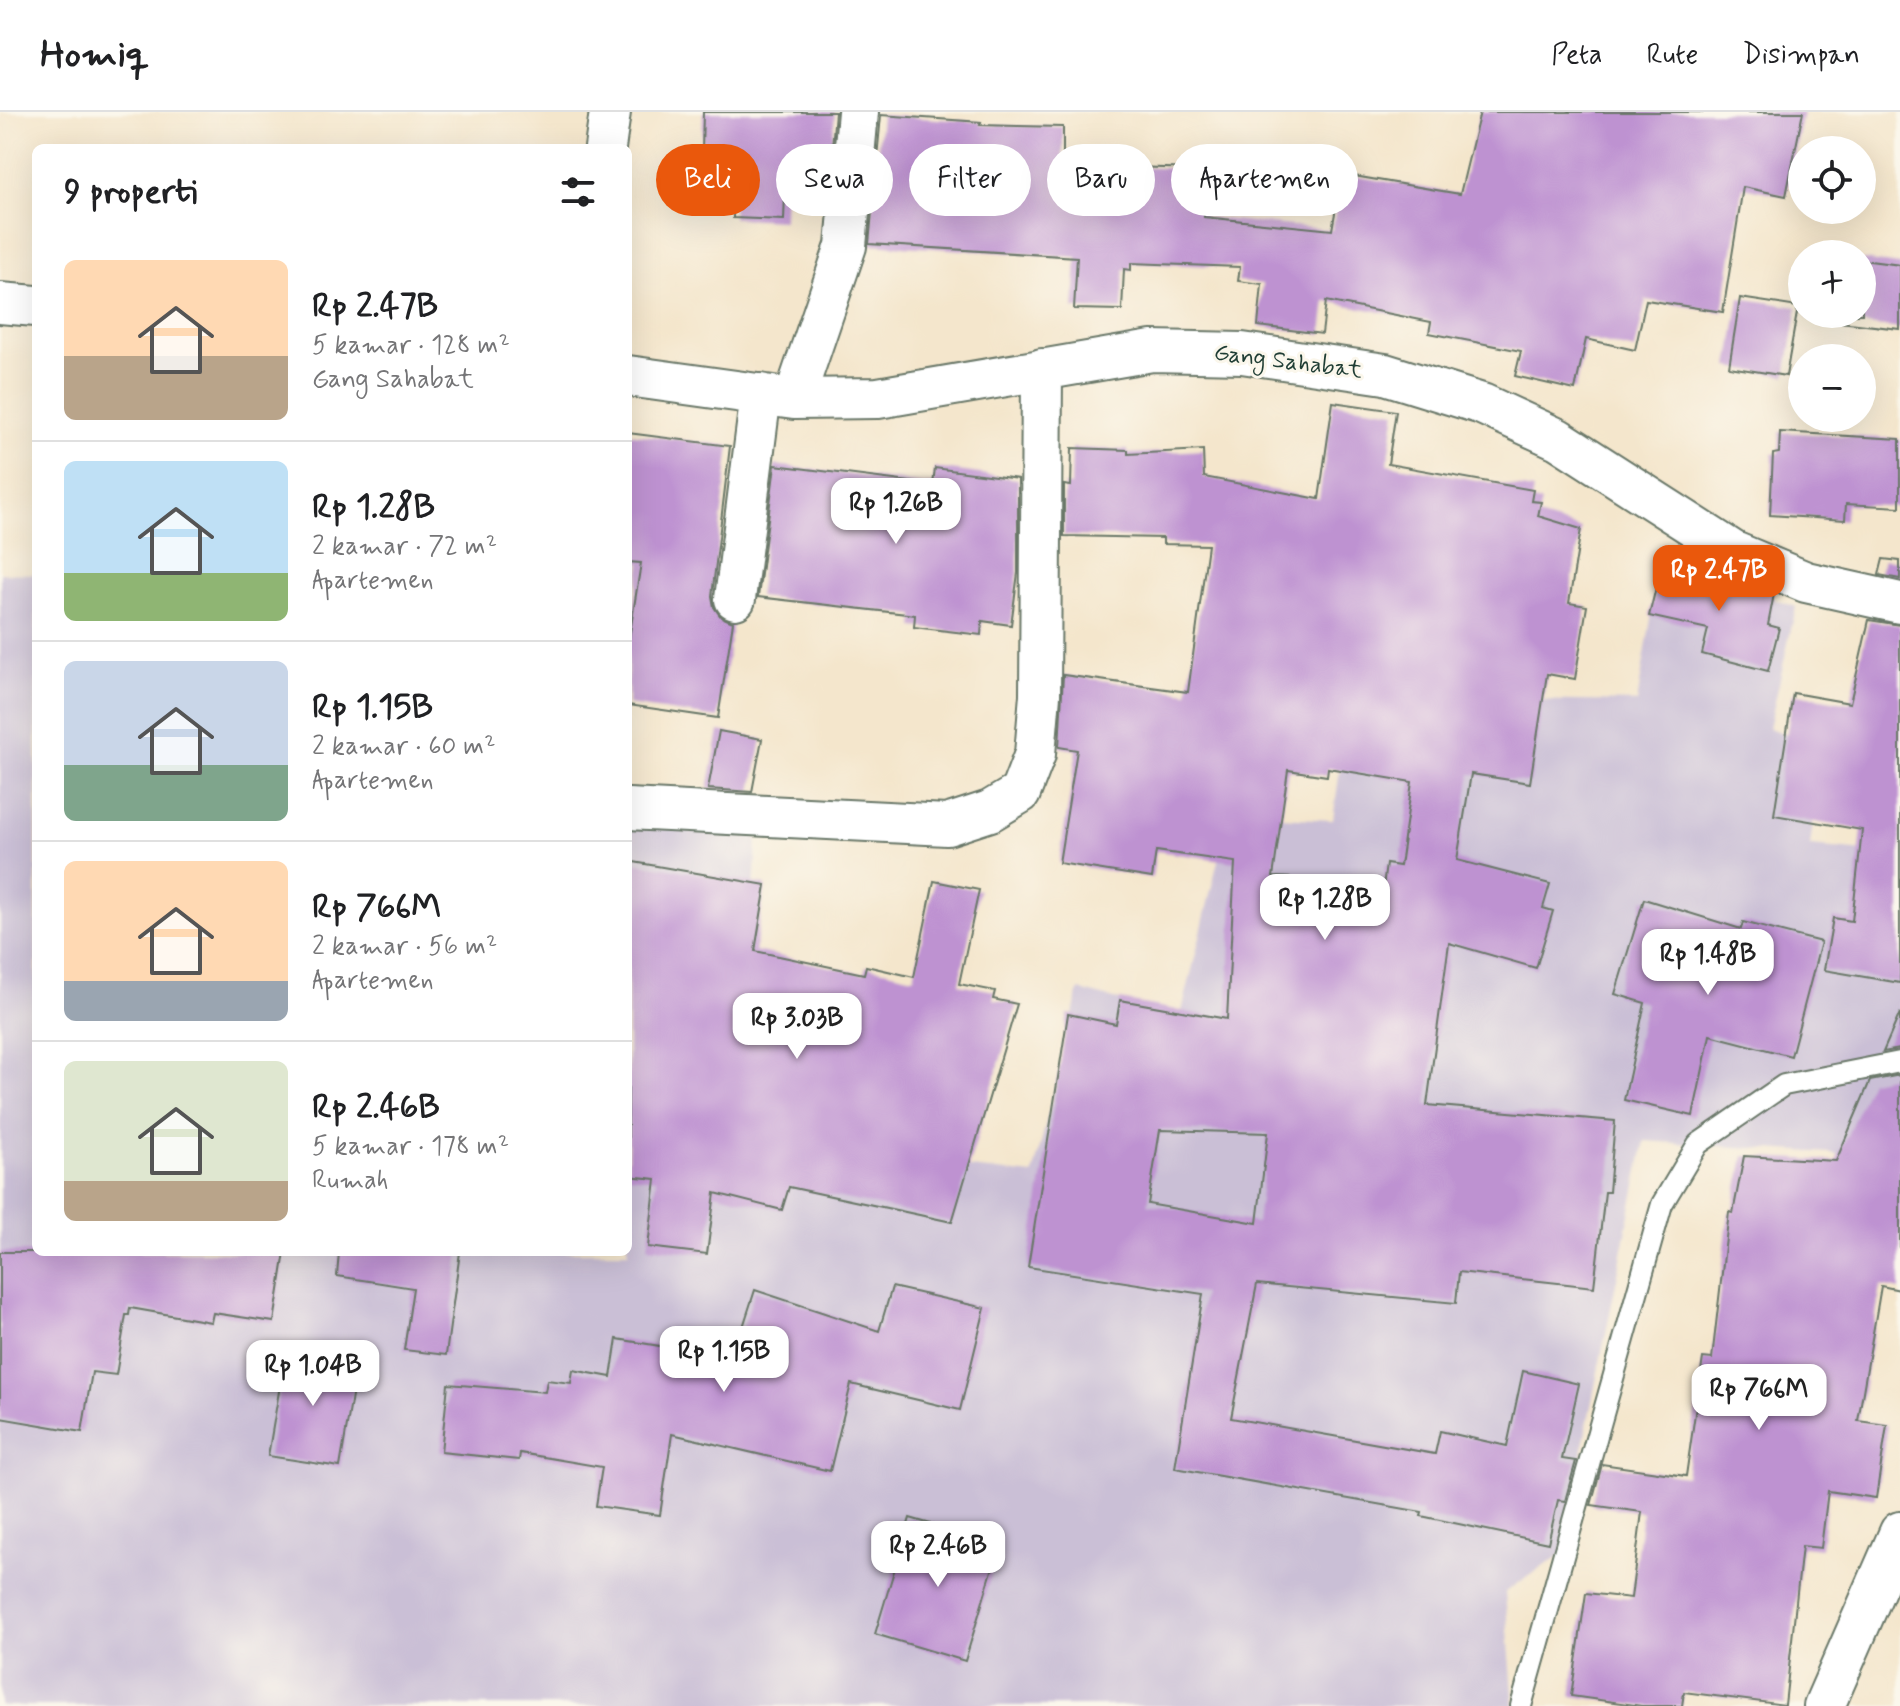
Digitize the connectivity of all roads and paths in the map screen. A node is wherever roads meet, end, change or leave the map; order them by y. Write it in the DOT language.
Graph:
graph roads {
  1 [pos="610,112"];
  2 [pos="858,112"];
  3 [pos="606,144"];
  4 [pos="0,303"];
  5 [pos="32,306"];
  6 [pos="1042,369"];
  7 [pos="632,377"];
  8 [pos="778,396"];
  9 [pos="735,599"];
  10 [pos="1900,603"];
  11 [pos="632,809"];
  12 [pos="1900,1062"];
  13 [pos="1900,1532"];
  14 [pos="1521,1706"];
  15 [pos="1824,1706"];
  1 -- 3 [label="street"];
  2 -- 8 [label="street"];
  4 -- 5 [label="street"];
  6 -- 8 [label="street, Gang Sahabat"];
  6 -- 10 [label="street, Gang Sahabat"];
  6 -- 11 [label="street"];
  7 -- 8 [label="street, Gang Sahabat"];
  8 -- 9 [label="street"];
  12 -- 14 [label="lane"];
  13 -- 15 [label="street"];
}
